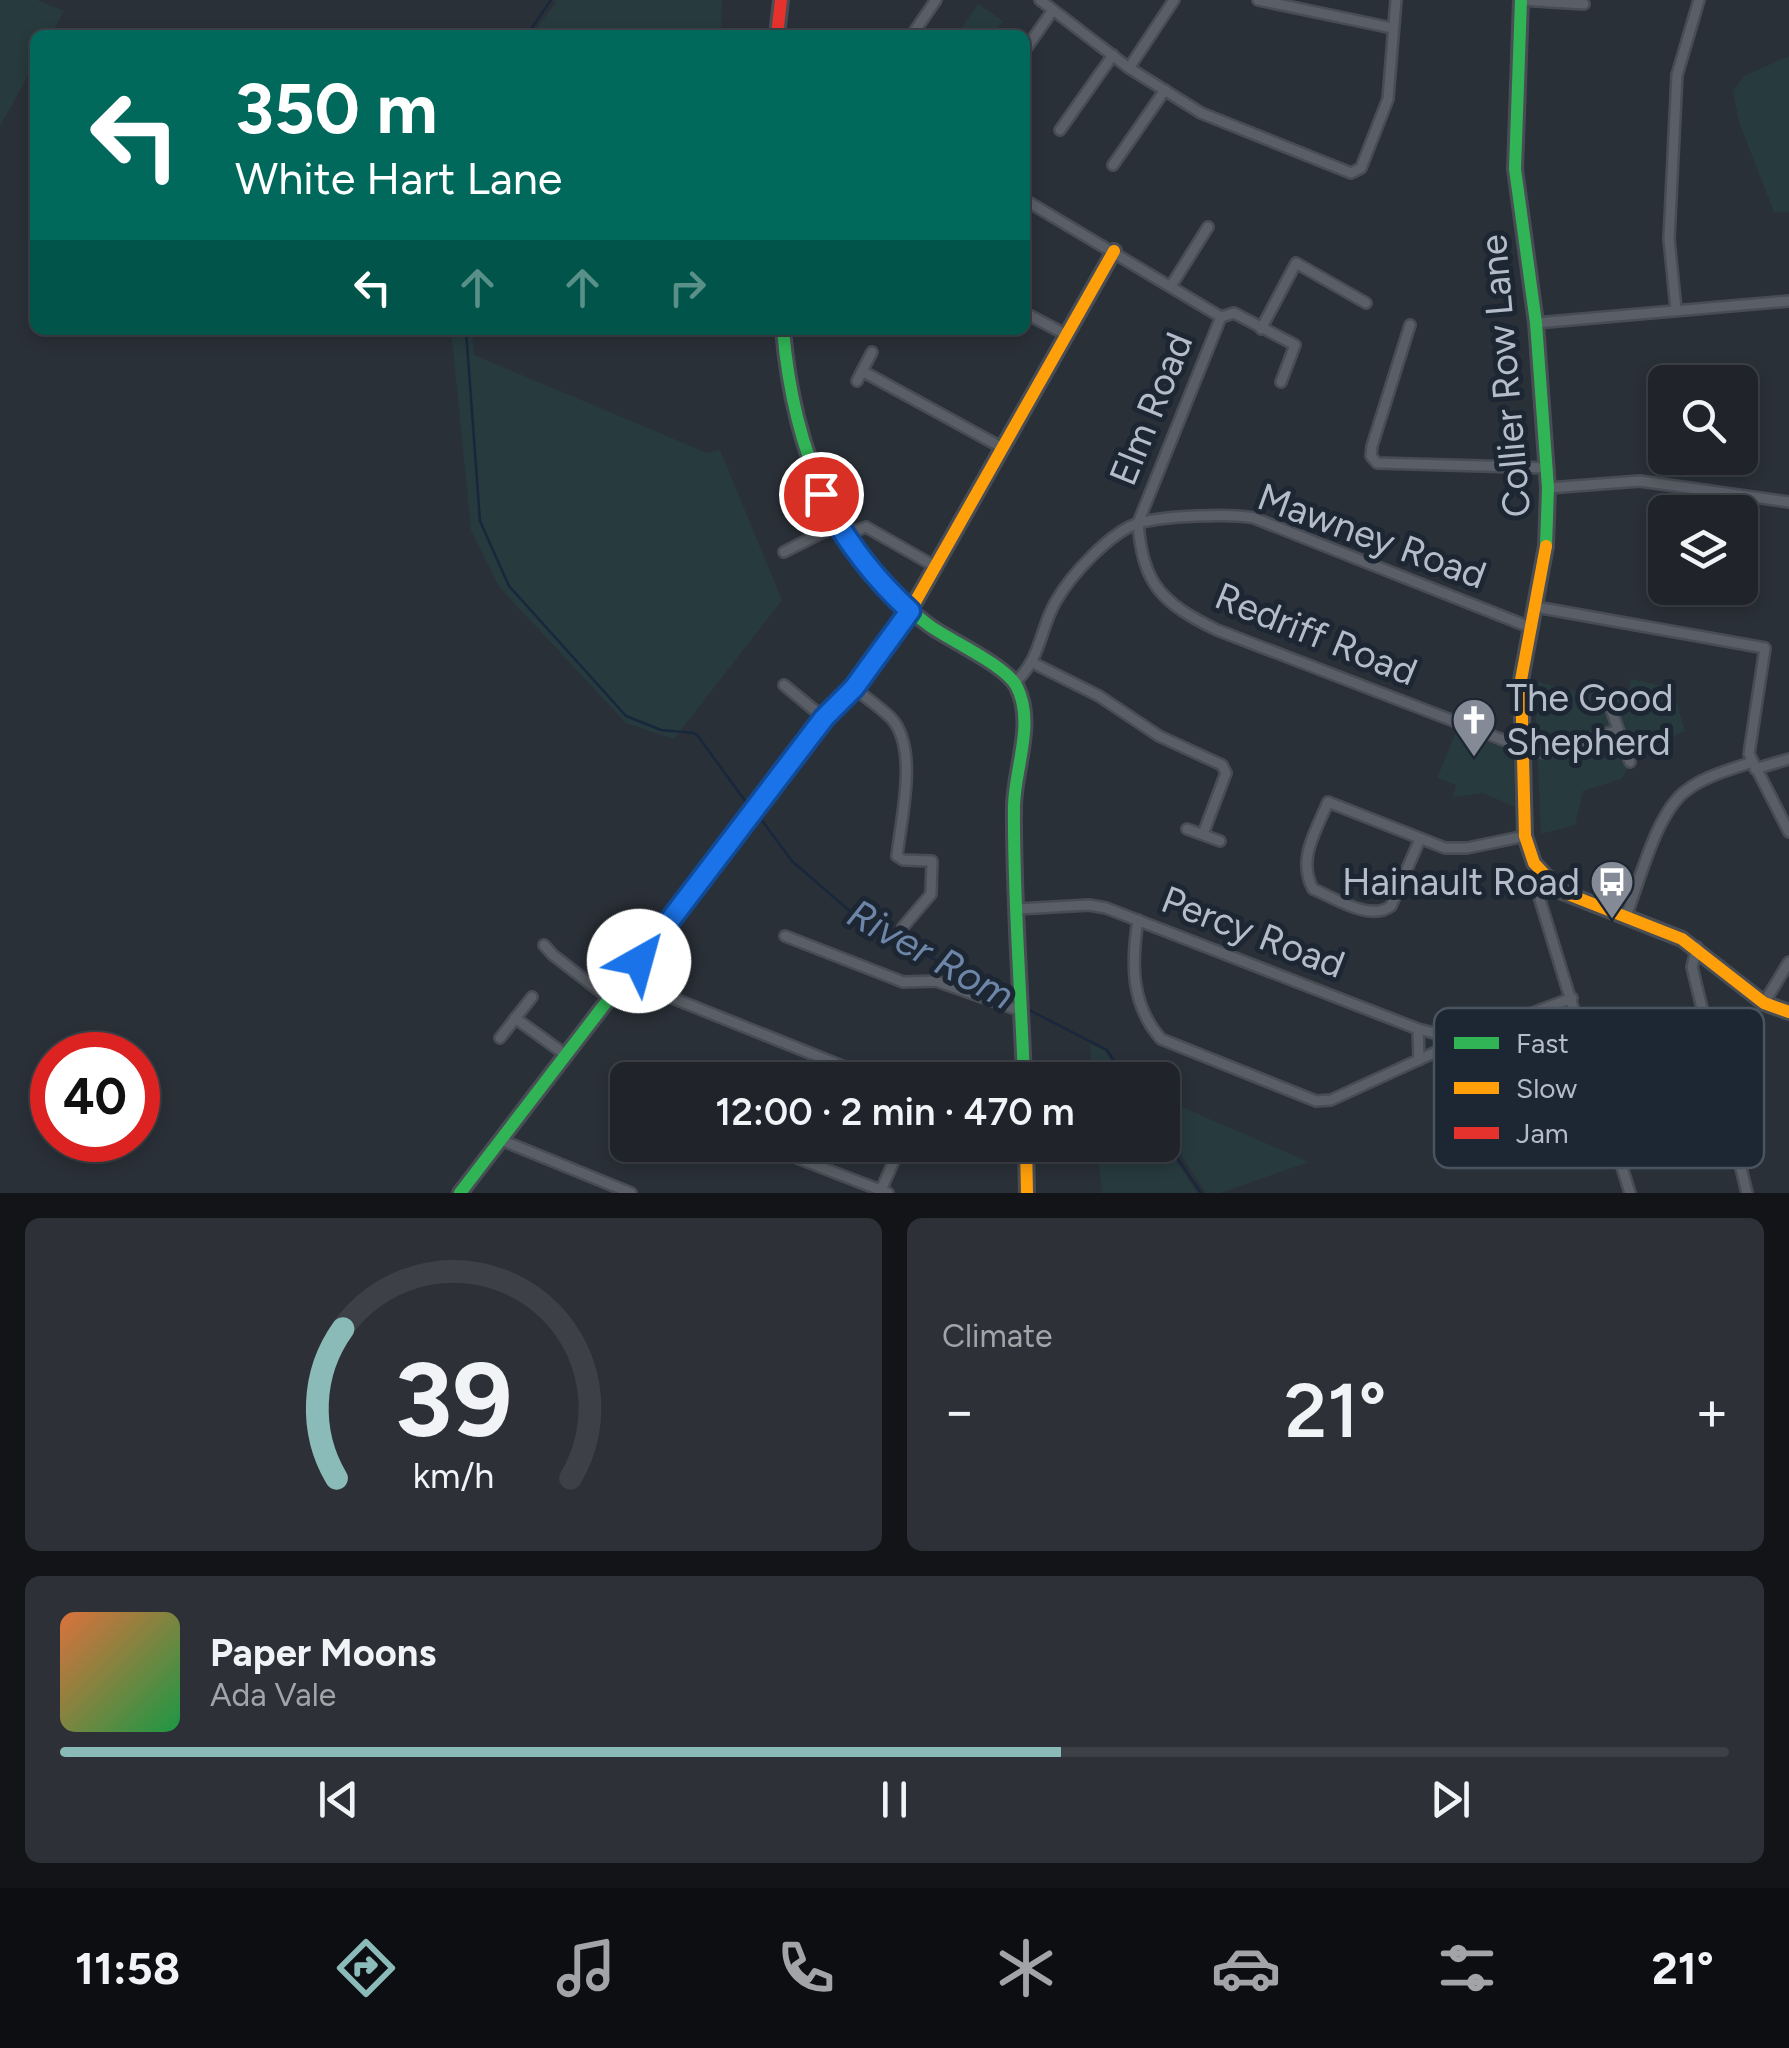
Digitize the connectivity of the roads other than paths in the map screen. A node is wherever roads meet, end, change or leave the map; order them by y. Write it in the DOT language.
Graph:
graph roads {
  1 [pos="781,0"];
  2 [pos="936,0"];
  3 [pos="1040,0"];
  4 [pos="1258,0"];
  5 [pos="1396,0"];
  6 [pos="1521,0"];
  7 [pos="1698,0"];
  8 [pos="1170,2"];
  9 [pos="1584,4"];
  10 [pos="1053,10"];
  11 [pos="1392,28"];
  12 [pos="778,30"];
  13 [pos="915,30"];
  14 [pos="1030,43"];
  15 [pos="1113,55"];
  16 [pos="1129,68"];
  17 [pos="1165,90"];
  18 [pos="1060,130"];
  19 [pos="1113,165"];
  20 [pos="1030,203"];
  21 [pos="1208,227"];
  22 [pos="1114,250"];
  23 [pos="1171,286"];
  24 [pos="1789,301"];
  25 [pos="1366,303"];
  26 [pos="1676,309"];
  27 [pos="1030,316"];
  28 [pos="1220,317"];
  29 [pos="1536,323"];
  30 [pos="1410,325"];
  31 [pos="1261,329"];
  32 [pos="1065,334"];
  33 [pos="784,335"];
  34 [pos="872,352"];
  35 [pos="1281,382"];
  36 [pos="1001,447"];
  37 [pos="1548,468"];
  38 [pos="1548,488"];
  39 [pos="1789,502"];
  40 [pos="1138,523"];
  41 [pos="840,530"];
  42 [pos="784,552"];
  43 [pos="936,567"];
  44 [pos="1536,607"];
  45 [pos="910,611"];
  46 [pos="1532,628"];
  47 [pos="1033,662"];
  48 [pos="1016,682"];
  49 [pos="784,684"];
  50 [pos="854,688"];
  51 [pos="1606,694"];
  52 [pos="824,718"];
  53 [pos="1618,730"];
  54 [pos="1524,748"];
  55 [pos="1789,759"];
  56 [pos="1630,762"];
  57 [pos="1754,766"];
  58 [pos="1186,828"];
  59 [pos="1789,832"];
  60 [pos="1203,834"];
  61 [pos="1525,836"];
  62 [pos="1420,839"];
  63 [pos="1220,841"];
  64 [pos="1548,881"];
  65 [pos="1018,908"];
  66 [pos="1626,916"];
  67 [pos="1138,920"];
  68 [pos="903,927"];
  69 [pos="785,936"];
  70 [pos="544,944"];
  71 [pos="1696,948"];
  72 [pos="1789,962"];
  73 [pos="624,980"];
  74 [pos="532,996"];
  75 [pos="1572,998"];
  76 [pos="610,999"];
  77 [pos="1764,1002"];
  78 [pos="1021,1006"];
  79 [pos="1549,1008"];
  80 [pos="1575,1008"];
  81 [pos="1702,1008"];
  82 [pos="1789,1012"];
  83 [pos="515,1018"];
  84 [pos="1418,1028"];
  85 [pos="1434,1032"];
  86 [pos="500,1038"];
  87 [pos="1434,1053"];
  88 [pos="566,1055"];
  89 [pos="1419,1060"];
  90 [pos="832,1062"];
  91 [pos="1023,1062"];
  92 [pos="501,1140"];
  93 [pos="807,1162"];
  94 [pos="895,1162"];
  95 [pos="1027,1162"];
  96 [pos="1623,1168"];
  97 [pos="1741,1168"];
  98 [pos="884,1192"];
  99 [pos="460,1193"];
  100 [pos="632,1193"];
  101 [pos="1028,1193"];
  102 [pos="1630,1193"];
  103 [pos="1747,1193"];
  1 -- 12 [label="street"];
  2 -- 13 [label="street"];
  3 -- 10 [label="street"];
  4 -- 11 [label="street"];
  5 -- 11 [label="street"];
  6 -- 9 [label="street"];
  6 -- 29 [label="street, Collier Row Lane"];
  7 -- 26 [label="street"];
  8 -- 16 [label="street"];
  10 -- 14 [label="street"];
  10 -- 15 [label="street"];
  11 -- 17 [label="street"];
  15 -- 16 [label="street"];
  15 -- 18 [label="street"];
  16 -- 17 [label="street"];
  17 -- 19 [label="street"];
  20 -- 22 [label="street"];
  21 -- 23 [label="street"];
  22 -- 23 [label="street"];
  22 -- 32 [label="street"];
  23 -- 28 [label="street"];
  24 -- 26 [label="street"];
  25 -- 31 [label="street"];
  26 -- 29 [label="street"];
  27 -- 32 [label="street"];
  28 -- 31 [label="street"];
  28 -- 40 [label="street, Elm Road"];
  29 -- 37 [label="street, Collier Row Lane"];
  30 -- 37 [label="street"];
  31 -- 35 [label="street"];
  32 -- 36 [label="street"];
  33 -- 41 [label="street"];
  34 -- 36 [label="street"];
  36 -- 43 [label="street"];
  37 -- 38 [label="street, Collier Row Lane"];
  38 -- 39 [label="street"];
  38 -- 44 [label="street, Collier Row Lane"];
  40 -- 46 [label="street, Mawney Road"];
  40 -- 47 [label="street, Mawney Road"];
  40 -- 54 [label="street, Redriff Road"];
  41 -- 42 [label="street"];
  41 -- 43 [label="street"];
  41 -- 45 [label="street"];
  43 -- 45 [label="street"];
  44 -- 46 [label="street, Collier Row Lane"];
  44 -- 57 [label="street"];
  45 -- 48 [label="street"];
  45 -- 50 [label="street"];
  46 -- 54 [label="street, Collier Row Lane"];
  47 -- 48 [label="street, Mawney Road"];
  47 -- 60 [label="street"];
  48 -- 65 [label="street"];
  49 -- 52 [label="street"];
  50 -- 52 [label="street"];
  50 -- 68 [label="street"];
  51 -- 53 [label="street"];
  52 -- 73 [label="street"];
  53 -- 54 [label="street"];
  53 -- 56 [label="street"];
  54 -- 61 [label="street, Collier Row Lane"];
  55 -- 57 [label="street"];
  57 -- 59 [label="street"];
  57 -- 66 [label="street"];
  58 -- 60 [label="street"];
  60 -- 63 [label="street"];
  61 -- 62 [label="street"];
  61 -- 64 [label="street, Collier Row Lane"];
  62 -- 62 [label="street"];
  64 -- 66 [label="street"];
  64 -- 75 [label="street"];
  65 -- 67 [label="street, Percy Road"];
  65 -- 78 [label="street"];
  66 -- 71 [label="street"];
  67 -- 84 [label="street, Percy Road"];
  67 -- 89 [label="street"];
  69 -- 78 [label="street"];
  70 -- 76 [label="street"];
  71 -- 77 [label="street"];
  71 -- 81 [label="street"];
  72 -- 77 [label="street"];
  73 -- 76 [label="street"];
  73 -- 90 [label="street"];
  74 -- 83 [label="street"];
  75 -- 79 [label="street"];
  75 -- 80 [label="street"];
  76 -- 88 [label="street"];
  77 -- 82 [label="street"];
  78 -- 91 [label="street"];
  83 -- 86 [label="street"];
  83 -- 88 [label="street"];
  84 -- 85 [label="street, Percy Road"];
  84 -- 89 [label="street"];
  87 -- 89 [label="street"];
  88 -- 92 [label="street"];
  92 -- 99 [label="street"];
  92 -- 100 [label="street"];
  93 -- 98 [label="street"];
  94 -- 98 [label="street"];
  95 -- 101 [label="street"];
  96 -- 102 [label="street"];
  97 -- 103 [label="street"];
}
